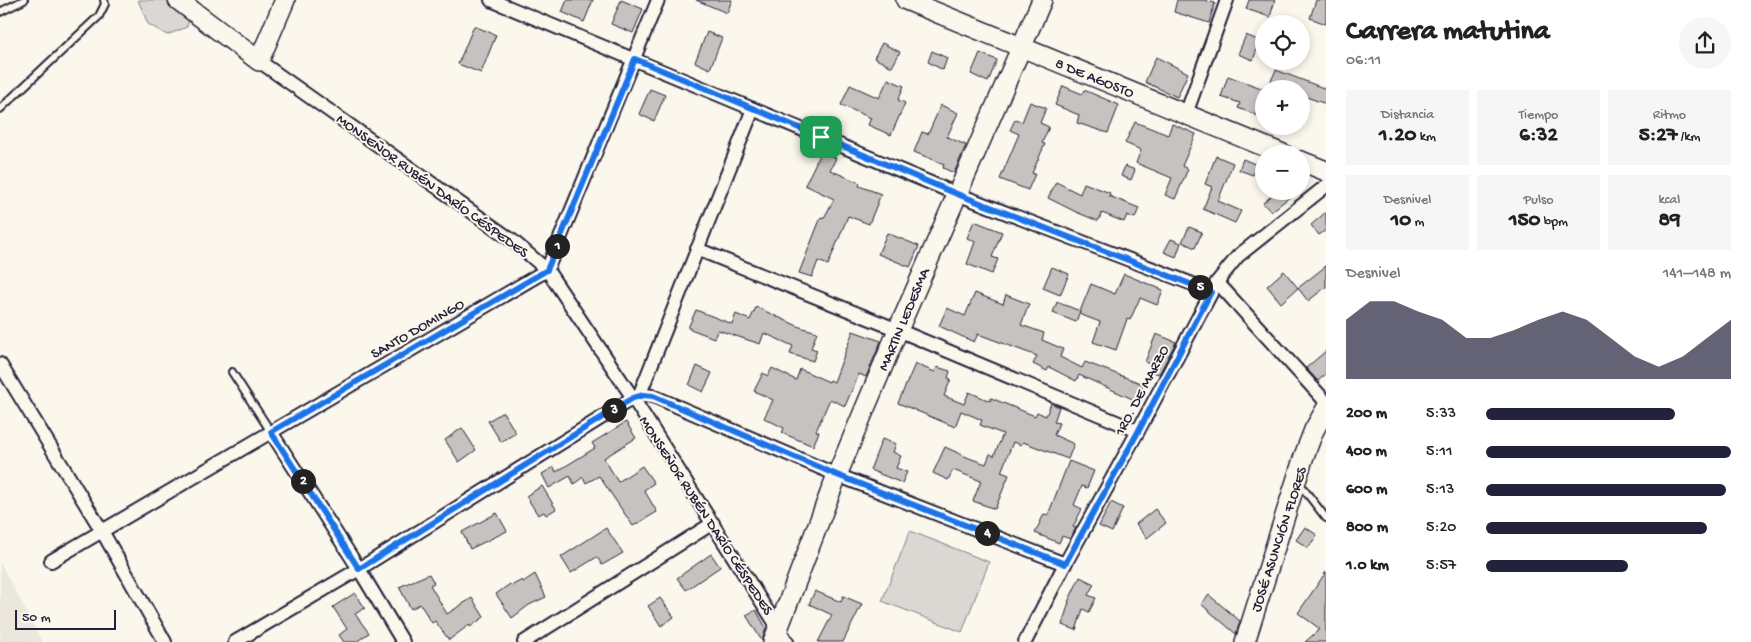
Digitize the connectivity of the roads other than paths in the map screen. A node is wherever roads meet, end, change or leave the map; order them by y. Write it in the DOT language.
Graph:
graph roads {
  1 [pos="24,0"];
  2 [pos="104,0"];
  3 [pos="178,0"];
  4 [pos="285,0"];
  5 [pos="491,0"];
  6 [pos="658,0"];
  7 [pos="906,0"];
  8 [pos="1042,0"];
  9 [pos="1227,0"];
  10 [pos="0,12"];
  11 [pos="1022,47"];
  12 [pos="635,59"];
  13 [pos="259,61"];
  14 [pos="0,109"];
  15 [pos="753,109"];
  16 [pos="1186,114"];
  17 [pos="1261,145"];
  18 [pos="1310,165"];
  19 [pos="1326,171"];
  20 [pos="1326,186"];
  21 [pos="957,194"];
  22 [pos="697,250"];
  23 [pos="547,270"];
  24 [pos="1214,287"];
  25 [pos="898,330"];
  26 [pos="0,364"];
  27 [pos="232,372"];
  28 [pos="636,397"];
  29 [pos="1326,402"];
  30 [pos="1326,409"];
  31 [pos="271,432"];
  32 [pos="1138,432"];
  33 [pos="837,475"];
  34 [pos="1297,480"];
  35 [pos="1326,518"];
  36 [pos="713,523"];
  37 [pos="102,531"];
  38 [pos="51,561"];
  39 [pos="1065,564"];
  40 [pos="359,569"];
  41 [pos="780,637"];
  42 [pos="165,642"];
  43 [pos="235,642"];
  44 [pos="403,642"];
  45 [pos="524,642"];
  46 [pos="1025,642"];
  47 [pos="1245,642"];
  1 -- 10 [label="lane"];
  2 -- 14 [label="lane"];
  3 -- 13 [label="street, MONSEÑOR RUBÉN DARÍO CÉSPEDES"];
  4 -- 13 [label="street"];
  5 -- 12 [label="street"];
  6 -- 12 [label="street"];
  7 -- 11 [label="street, 8 DE AGOSTO"];
  8 -- 11 [label="street, MARTIN LEDESMA"];
  9 -- 16 [label="street"];
  11 -- 16 [label="street, 8 DE AGOSTO"];
  11 -- 21 [label="street, MARTIN LEDESMA"];
  12 -- 15 [label="street"];
  12 -- 23 [label="street"];
  13 -- 23 [label="street, MONSEÑOR RUBÉN DARÍO CÉSPEDES"];
  15 -- 21 [label="street"];
  15 -- 22 [label="street"];
  16 -- 17 [label="street, 8 DE AGOSTO"];
  18 -- 19 [label="street"];
  20 -- 24 [label="street, 1RO. DE MARZO"];
  21 -- 24 [label="street"];
  21 -- 25 [label="street, MARTIN LEDESMA"];
  22 -- 25 [label="street"];
  22 -- 28 [label="street"];
  23 -- 28 [label="street, MONSEÑOR RUBÉN DARÍO CÉSPEDES"];
  23 -- 31 [label="street, SANTO DOMINGO"];
  24 -- 29 [label="street"];
  24 -- 32 [label="street, 1RO. DE MARZO"];
  25 -- 32 [label="street"];
  25 -- 33 [label="street, MARTIN LEDESMA"];
  26 -- 37 [label="street"];
  27 -- 31 [label="lane"];
  28 -- 33 [label="street"];
  28 -- 36 [label="street, MONSEÑOR RUBÉN DARÍO CÉSPEDES"];
  28 -- 40 [label="street"];
  30 -- 34 [label="street, JOSÉ ASUNCIÓN FLORES"];
  31 -- 37 [label="street, SANTO DOMINGO"];
  31 -- 40 [label="street"];
  32 -- 39 [label="street, 1RO. DE MARZO"];
  33 -- 39 [label="street"];
  33 -- 41 [label="street, MARTIN LEDESMA"];
  34 -- 35 [label="lane"];
  34 -- 47 [label="street, JOSÉ ASUNCIÓN FLORES"];
  36 -- 41 [label="street, MONSEÑOR RUBÉN DARÍO CÉSPEDES"];
  36 -- 45 [label="street"];
  37 -- 38 [label="street, SANTO DOMINGO"];
  37 -- 42 [label="street"];
  39 -- 46 [label="street, 1RO. DE MARZO"];
  40 -- 43 [label="street"];
  40 -- 44 [label="street"];
}
